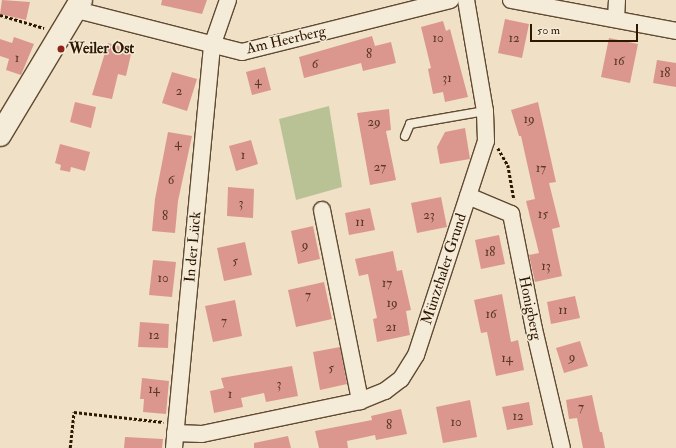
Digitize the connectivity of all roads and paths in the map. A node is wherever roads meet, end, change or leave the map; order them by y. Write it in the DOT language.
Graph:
graph roads {
  1 [pos="228,0"];
  2 [pos="450,0"];
  3 [pos="466,0"];
  4 [pos="511,0"];
  5 [pos="617,0"];
  6 [pos="79,4"];
  7 [pos="0,15"];
  8 [pos="616,19"];
  9 [pos="676,31"];
  10 [pos="62,33"];
  11 [pos="212,46"];
  12 [pos="485,111"];
  13 [pos="0,135"];
  14 [pos="404,136"];
  15 [pos="486,141"];
  16 [pos="468,196"];
  17 [pos="322,210"];
  18 [pos="511,214"];
  19 [pos="360,401"];
  20 [pos="175,435"];
  21 [pos="70,448"];
  22 [pos="562,448"];
  1 -- 11 [label="street, In der Lück"];
  2 -- 11 [label="street, Am Heerberg"];
  3 -- 12 [label="street, Münzthaler Grund"];
  4 -- 8 [label="street"];
  5 -- 8 [label="street"];
  6 -- 10 [label="main road"];
  6 -- 11 [label="street, Am Heerberg"];
  7 -- 10 [label="path"];
  8 -- 9 [label="street"];
  10 -- 13 [label="main road"];
  11 -- 20 [label="street, In der Lück"];
  12 -- 14 [label="lane"];
  12 -- 15 [label="street, Münzthaler Grund"];
  15 -- 16 [label="street, Münzthaler Grund"];
  15 -- 18 [label="path"];
  16 -- 18 [label="street"];
  16 -- 19 [label="street, Münzthaler Grund"];
  17 -- 19 [label="street"];
  18 -- 22 [label="street, Honigberg"];
  19 -- 20 [label="street, Münzthaler Grund"];
  20 -- 21 [label="path"];
}
